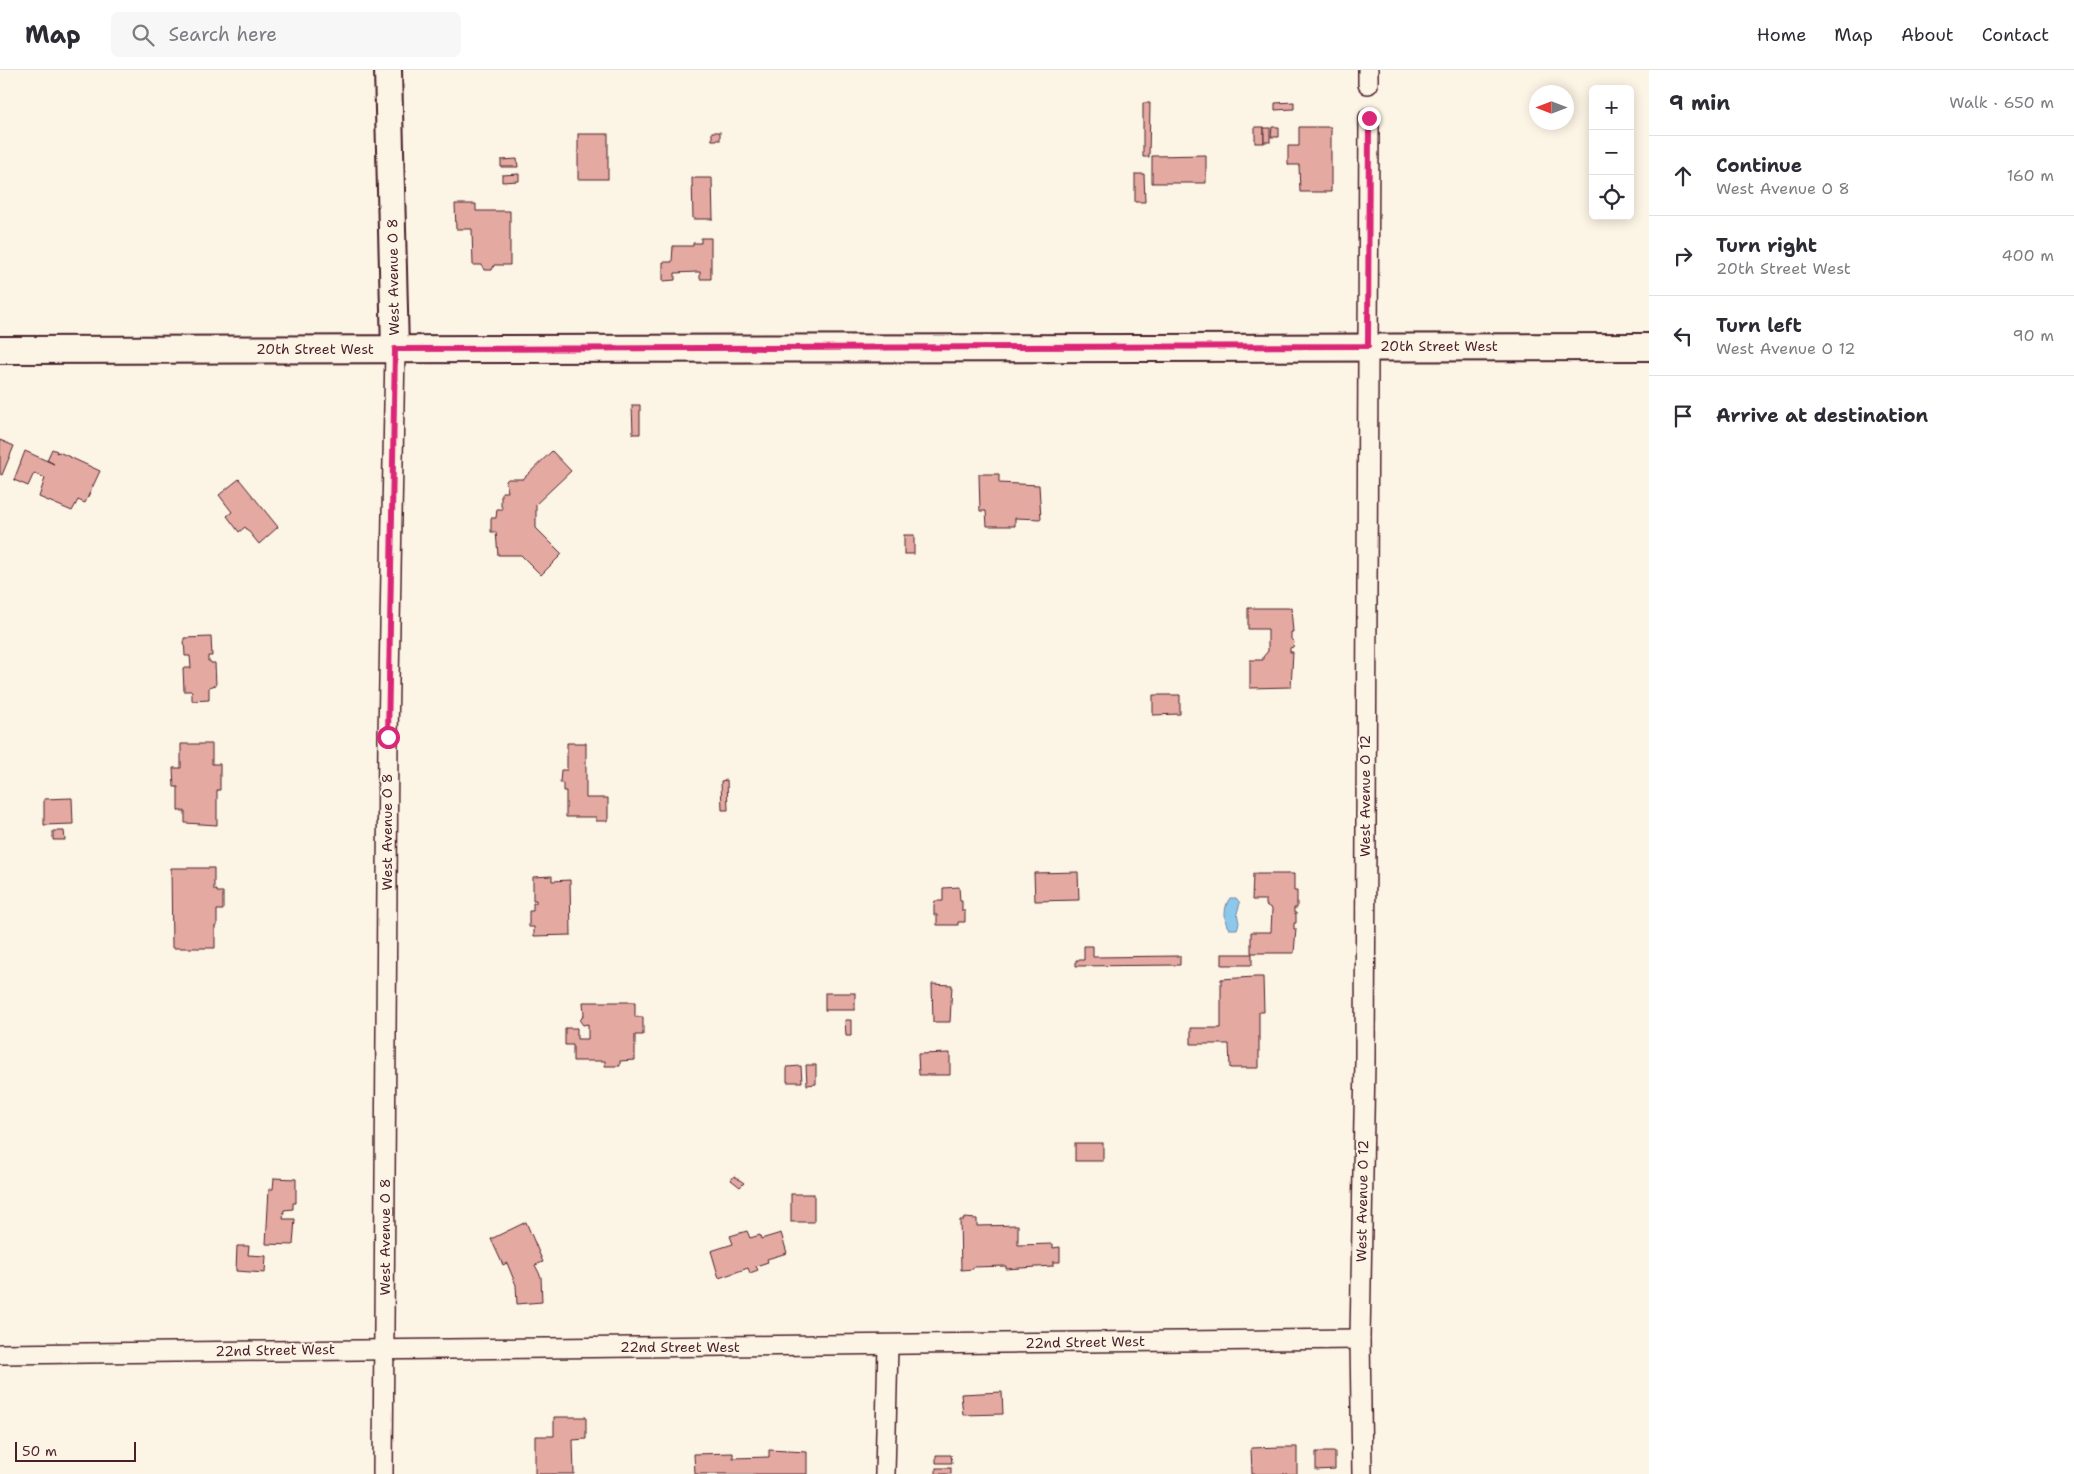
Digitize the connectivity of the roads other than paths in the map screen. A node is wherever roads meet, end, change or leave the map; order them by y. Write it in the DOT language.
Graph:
graph roads {
  1 [pos="388,70"];
  2 [pos="1369,118"];
  3 [pos="1368,346"];
  4 [pos="1649,347"];
  5 [pos="395,349"];
  6 [pos="0,350"];
  7 [pos="1360,1339"];
  8 [pos="888,1345"];
  9 [pos="385,1348"];
  10 [pos="0,1354"];
  11 [pos="383,1474"];
  12 [pos="885,1474"];
  13 [pos="1362,1474"];
  1 -- 5 [label="main road, West Avenue O 8"];
  2 -- 3 [label="street, West Avenue O 12"];
  3 -- 4 [label="main road, 20th Street West"];
  3 -- 5 [label="main road, 20th Street West"];
  3 -- 7 [label="street, West Avenue O 12"];
  5 -- 6 [label="main road, 20th Street West"];
  5 -- 9 [label="street, West Avenue O 8"];
  7 -- 8 [label="street, 22nd Street West"];
  7 -- 13 [label="street, West Avenue O 12"];
  8 -- 9 [label="street, 22nd Street West"];
  8 -- 12 [label="street"];
  9 -- 10 [label="street, 22nd Street West"];
  9 -- 11 [label="street, West Avenue O 8"];
}
